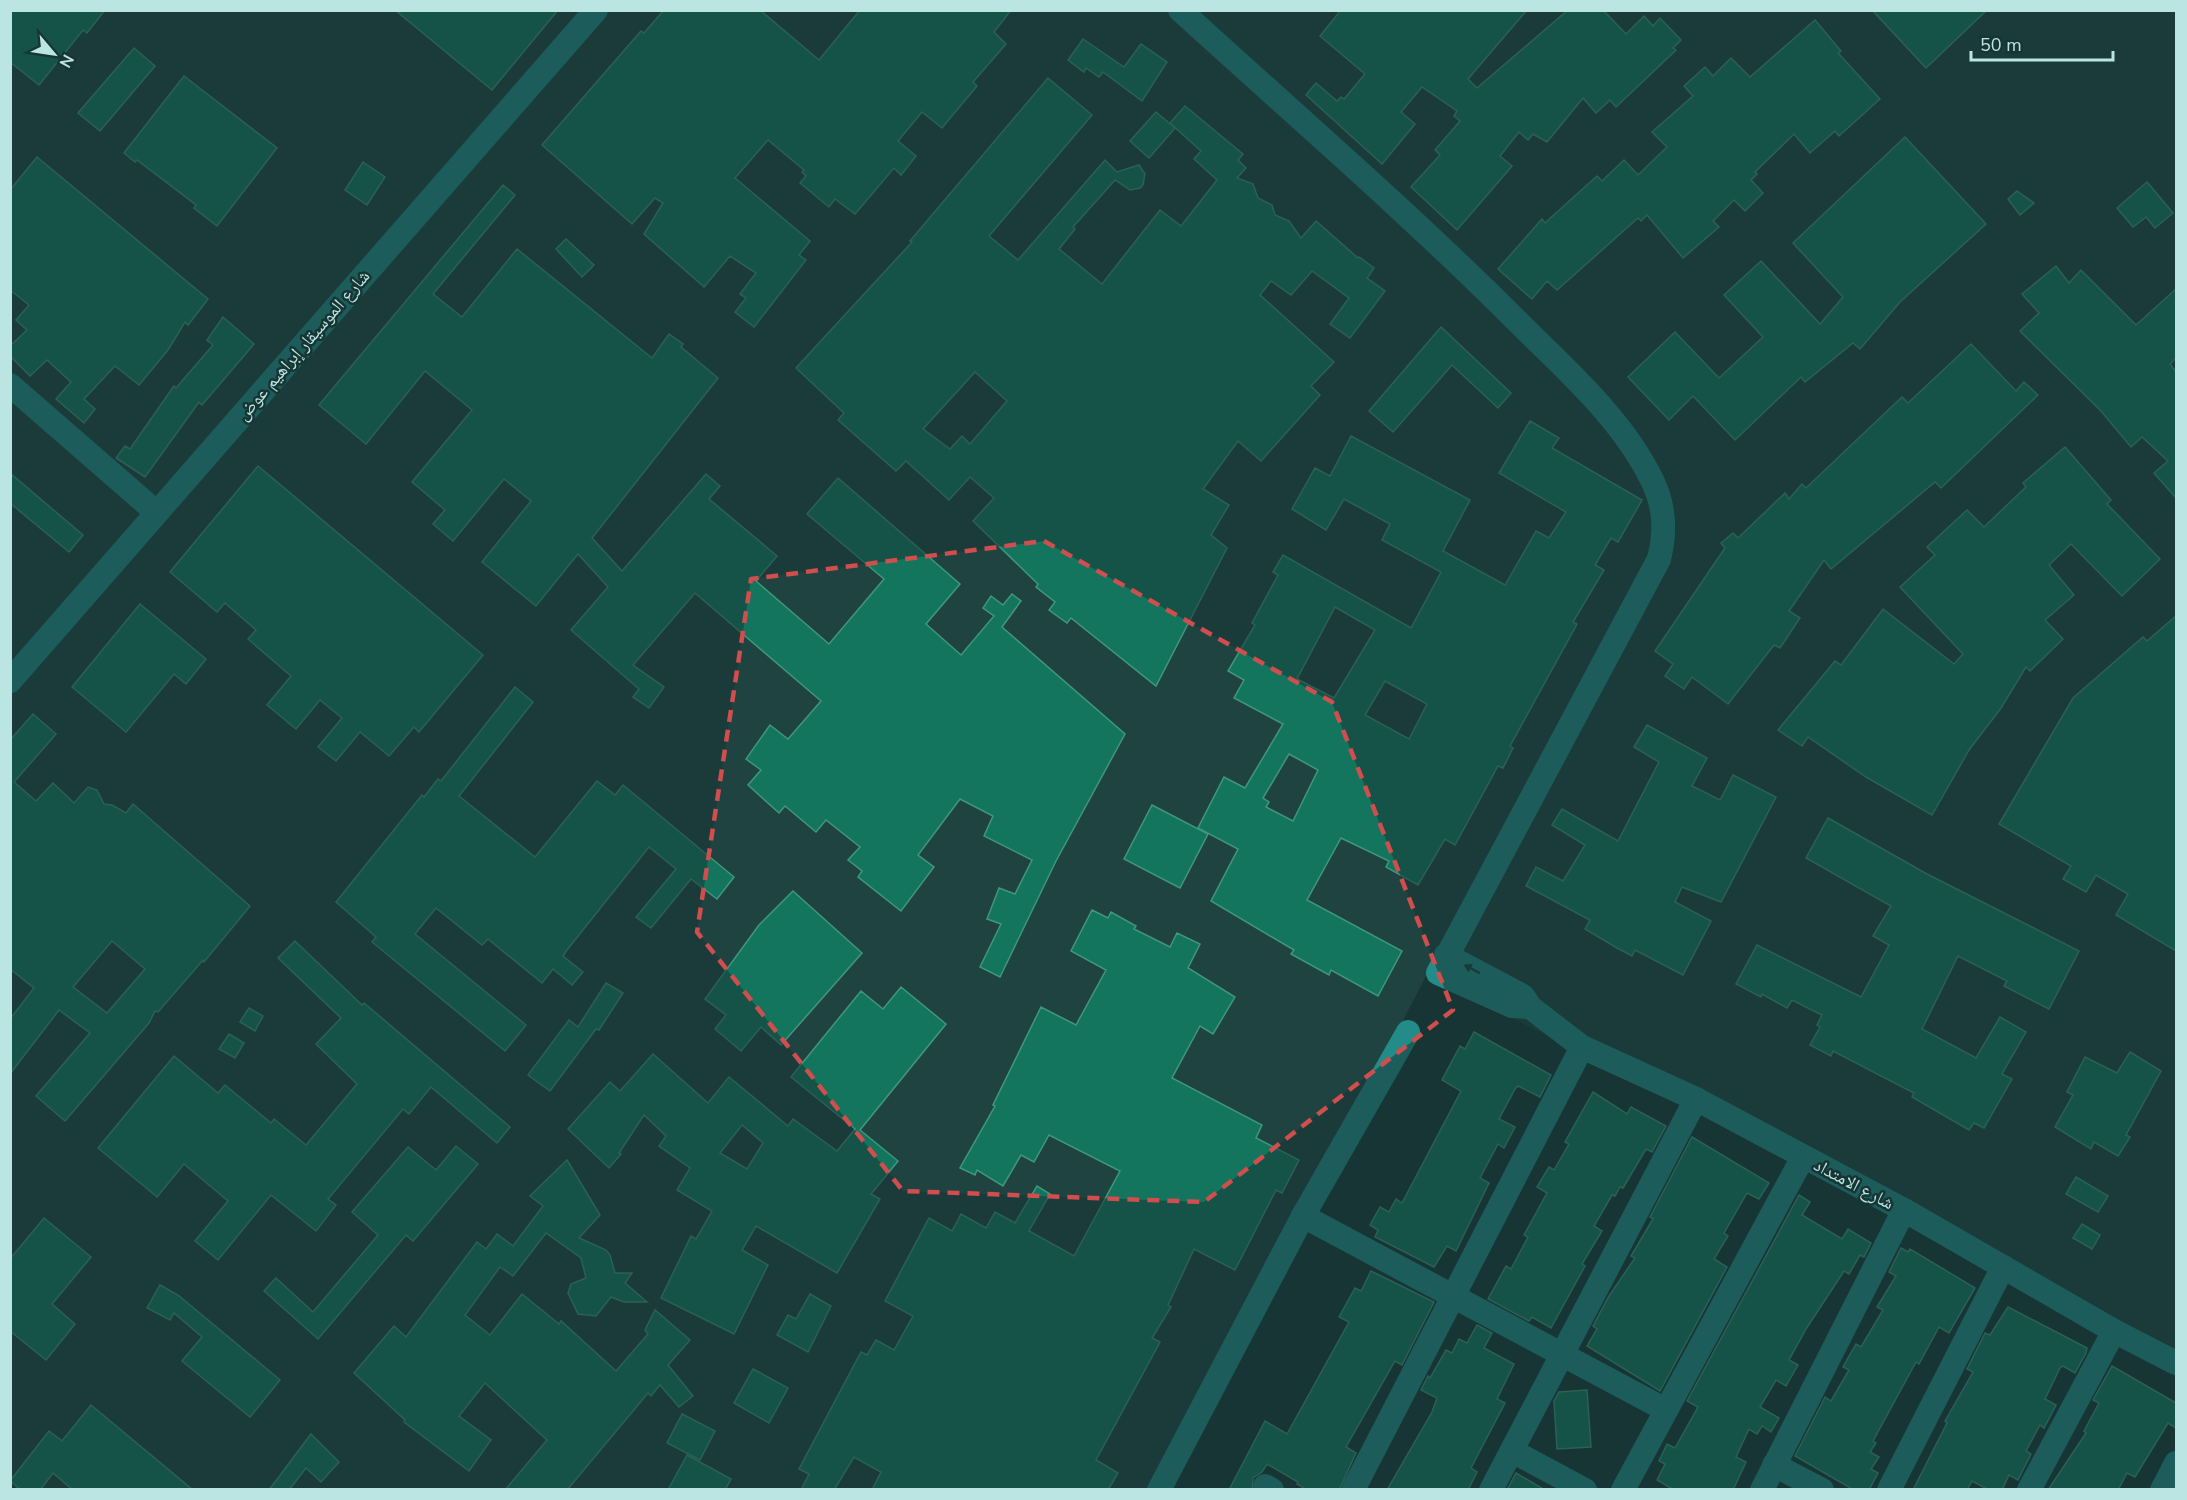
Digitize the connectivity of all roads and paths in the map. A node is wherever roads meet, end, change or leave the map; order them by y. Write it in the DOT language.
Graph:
graph roads {
  1 [pos="596,10"];
  2 [pos="1180,10"];
  3 [pos="10,385"];
  4 [pos="156,512"];
  5 [pos="10,681"];
  6 [pos="1408,1032"];
  7 [pos="1582,1047"];
  8 [pos="1696,1099"];
  9 [pos="1803,1157"];
  10 [pos="1904,1210"];
  11 [pos="1303,1216"];
  12 [pos="2003,1267"];
  13 [pos="1454,1296"];
  14 [pos="2114,1331"];
  15 [pos="1562,1353"];
  16 [pos="2176,1363"];
  17 [pos="1666,1410"];
  18 [pos="1512,1451"];
  19 [pos="2176,1463"];
  20 [pos="1774,1466"];
  21 [pos="1159,1490"];
  22 [pos="1353,1490"];
  23 [pos="1491,1490"];
  24 [pos="1585,1490"];
  25 [pos="1623,1490"];
  26 [pos="1762,1490"];
  27 [pos="1822,1490"];
  28 [pos="1889,1490"];
  29 [pos="2029,1490"];
  30 [pos="2162,1490"];
  1 -- 4 [label="street, شارع الموسيقار إبراهيم عوض"];
  2 -- 7 [label="street, شارع الامتداد"];
  3 -- 4 [label="street"];
  4 -- 5 [label="street, شارع الموسيقار إبراهيم عوض"];
  6 -- 11 [label="street"];
  7 -- 8 [label="street, شارع الامتداد"];
  7 -- 13 [label="street"];
  8 -- 9 [label="street, شارع الامتداد"];
  8 -- 15 [label="street"];
  9 -- 10 [label="street, شارع الامتداد"];
  9 -- 17 [label="street"];
  10 -- 12 [label="street, شارع الامتداد"];
  10 -- 20 [label="street"];
  11 -- 13 [label="street"];
  11 -- 21 [label="street"];
  12 -- 14 [label="street, شارع الامتداد"];
  12 -- 28 [label="street"];
  13 -- 15 [label="street"];
  13 -- 22 [label="street"];
  14 -- 16 [label="street, شارع الامتداد"];
  14 -- 29 [label="street"];
  15 -- 17 [label="street"];
  15 -- 18 [label="street"];
  17 -- 25 [label="street"];
  18 -- 23 [label="street"];
  18 -- 24 [label="street"];
  19 -- 30 [label="street"];
  20 -- 26 [label="street"];
  20 -- 27 [label="street"];
}
